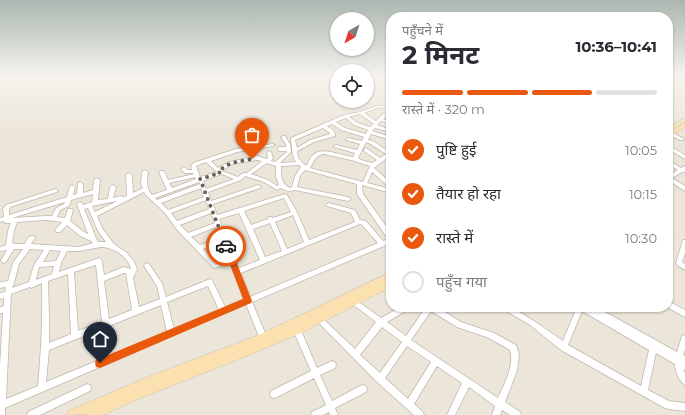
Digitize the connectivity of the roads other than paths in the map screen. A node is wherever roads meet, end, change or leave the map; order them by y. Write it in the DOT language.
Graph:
graph roads {
  1 [pos="386,107"];
  2 [pos="382,108"];
  3 [pos="361,113"];
  4 [pos="386,115"];
  5 [pos="346,116"];
  6 [pos="685,120"];
  7 [pos="333,122"];
  8 [pos="386,125"];
  9 [pos="324,126"];
  10 [pos="685,126"];
  11 [pos="673,130"];
  12 [pos="386,131"];
  13 [pos="673,131"];
  14 [pos="371,132"];
  15 [pos="673,135"];
  16 [pos="283,137"];
  17 [pos="386,137"];
  18 [pos="348,139"];
  19 [pos="684,140"];
  20 [pos="272,145"];
  21 [pos="336,146"];
  22 [pos="289,148"];
  23 [pos="280,149"];
  24 [pos="386,149"];
  25 [pos="366,150"];
  26 [pos="673,150"];
  27 [pos="294,151"];
  28 [pos="358,152"];
  29 [pos="230,153"];
  30 [pos="269,153"];
  31 [pos="386,156"];
  32 [pos="685,157"];
  33 [pos="207,160"];
  34 [pos="357,160"];
  35 [pos="380,160"];
  36 [pos="267,161"];
  37 [pos="231,163"];
  38 [pos="673,164"];
  39 [pos="277,165"];
  40 [pos="303,166"];
  41 [pos="372,167"];
  42 [pos="184,169"];
  43 [pos="240,169"];
  44 [pos="684,170"];
  45 [pos="144,172"];
  46 [pos="162,172"];
  47 [pos="219,172"];
  48 [pos="673,174"];
  49 [pos="129,175"];
  50 [pos="244,176"];
  51 [pos="96,180"];
  52 [pos="200,180"];
  53 [pos="166,182"];
  54 [pos="359,182"];
  55 [pos="673,182"];
  56 [pos="80,184"];
  57 [pos="386,184"];
  58 [pos="113,186"];
  59 [pos="283,186"];
  60 [pos="72,187"];
  61 [pos="258,187"];
  62 [pos="386,187"];
  63 [pos="294,188"];
  64 [pos="145,189"];
  65 [pos="685,189"];
  66 [pos="170,190"];
  67 [pos="55,191"];
  68 [pos="96,192"];
  69 [pos="80,195"];
  70 [pos="38,196"];
  71 [pos="129,196"];
  72 [pos="152,197"];
  73 [pos="69,198"];
  74 [pos="348,198"];
  75 [pos="110,200"];
  76 [pos="209,200"];
  77 [pos="157,202"];
  78 [pos="92,204"];
  79 [pos="328,205"];
  80 [pos="39,207"];
  81 [pos="6,210"];
  82 [pos="70,210"];
  83 [pos="212,210"];
  84 [pos="241,210"];
  85 [pos="0,212"];
  86 [pos="167,212"];
  87 [pos="294,213"];
  88 [pos="93,215"];
  89 [pos="7,218"];
  90 [pos="54,218"];
  91 [pos="37,219"];
  92 [pos="271,219"];
  93 [pos="0,220"];
  94 [pos="67,221"];
  95 [pos="217,221"];
  96 [pos="15,222"];
  97 [pos="358,223"];
  98 [pos="176,224"];
  99 [pos="249,228"];
  100 [pos="58,230"];
  101 [pos="187,236"];
  102 [pos="32,238"];
  103 [pos="386,238"];
  104 [pos="224,239"];
  105 [pos="386,240"];
  106 [pos="95,242"];
  107 [pos="386,242"];
  108 [pos="685,242"];
  109 [pos="308,243"];
  110 [pos="28,245"];
  111 [pos="11,246"];
  112 [pos="112,246"];
  113 [pos="50,247"];
  114 [pos="66,248"];
  115 [pos="199,248"];
  116 [pos="0,249"];
  117 [pos="285,252"];
  118 [pos="4,260"];
  119 [pos="232,260"];
  120 [pos="264,261"];
  121 [pos="58,263"];
  122 [pos="37,265"];
  123 [pos="147,266"];
  124 [pos="685,267"];
  125 [pos="71,271"];
  126 [pos="236,272"];
  127 [pos="54,277"];
  128 [pos="130,278"];
  129 [pos="101,279"];
  130 [pos="386,279"];
  131 [pos="45,280"];
  132 [pos="10,284"];
  133 [pos="0,285"];
  134 [pos="31,285"];
  135 [pos="386,286"];
  136 [pos="8,293"];
  137 [pos="0,296"];
  138 [pos="163,300"];
  139 [pos="248,301"];
  140 [pos="353,302"];
  141 [pos="673,307"];
  142 [pos="3,309"];
  143 [pos="223,311"];
  144 [pos="136,312"];
  145 [pos="398,312"];
  146 [pos="427,312"];
  147 [pos="438,312"];
  148 [pos="513,312"];
  149 [pos="578,312"];
  150 [pos="599,312"];
  151 [pos="600,312"];
  152 [pos="685,314"];
  153 [pos="319,319"];
  154 [pos="381,322"];
  155 [pos="106,324"];
  156 [pos="297,330"];
  157 [pos="171,333"];
  158 [pos="75,336"];
  159 [pos="685,338"];
  160 [pos="264,341"];
  161 [pos="407,341"];
  162 [pos="564,347"];
  163 [pos="44,348"];
  164 [pos="653,348"];
  165 [pos="355,355"];
  166 [pos="436,361"];
  167 [pos="682,361"];
  168 [pos="332,365"];
  169 [pos="315,374"];
  170 [pos="380,379"];
  171 [pos="685,381"];
  172 [pos="467,382"];
  173 [pos="42,388"];
  174 [pos="87,388"];
  175 [pos="363,389"];
  176 [pos="644,392"];
  177 [pos="274,394"];
  178 [pos="500,404"];
  179 [pos="1,405"];
  180 [pos="409,405"];
  181 [pos="330,407"];
  182 [pos="685,407"];
  183 [pos="93,414"];
  184 [pos="1,415"];
  185 [pos="31,415"];
  186 [pos="72,415"];
  187 [pos="315,415"];
  188 [pos="334,415"];
  189 [pos="420,415"];
  190 [pos="451,415"];
  191 [pos="496,415"];
  192 [pos="517,415"];
  1 -- 2 [label="street"];
  2 -- 3 [label="street"];
  2 -- 4 [label="street"];
  3 -- 5 [label="street"];
  3 -- 14 [label="street"];
  4 -- 14 [label="street"];
  5 -- 7 [label="street"];
  5 -- 14 [label="street"];
  6 -- 11 [label="main road"];
  7 -- 9 [label="street"];
  7 -- 14 [label="street"];
  8 -- 14 [label="street"];
  9 -- 27 [label="street"];
  9 -- 27 [label="street"];
  10 -- 13 [label="main road"];
  12 -- 14 [label="street"];
  14 -- 17 [label="street"];
  14 -- 18 [label="street"];
  14 -- 24 [label="street"];
  14 -- 28 [label="street"];
  15 -- 19 [label="street"];
  16 -- 22 [label="street"];
  20 -- 29 [label="street"];
  21 -- 28 [label="street"];
  22 -- 23 [label="street"];
  22 -- 39 [label="street"];
  25 -- 35 [label="street"];
  26 -- 32 [label="street"];
  27 -- 40 [label="street"];
  28 -- 34 [label="street"];
  29 -- 33 [label="street"];
  29 -- 37 [label="street"];
  30 -- 36 [label="street"];
  31 -- 35 [label="street"];
  33 -- 47 [label="street"];
  33 -- 52 [label="street"];
  34 -- 40 [label="street"];
  34 -- 41 [label="street"];
  35 -- 41 [label="street"];
  36 -- 37 [label="street"];
  36 -- 39 [label="street"];
  36 -- 50 [label="street"];
  37 -- 47 [label="street"];
  38 -- 44 [label="street"];
  39 -- 40 [label="street"];
  39 -- 59 [label="street"];
  40 -- 54 [label="street"];
  40 -- 63 [label="street"];
  41 -- 54 [label="street"];
  41 -- 57 [label="street"];
  42 -- 52 [label="street"];
  43 -- 50 [label="street"];
  44 -- 48 [label="street"];
  45 -- 64 [label="street"];
  46 -- 53 [label="street"];
  47 -- 50 [label="street"];
  47 -- 52 [label="street"];
  49 -- 71 [label="street"];
  50 -- 52 [label="street"];
  50 -- 59 [label="street"];
  51 -- 68 [label="street"];
  52 -- 53 [label="street"];
  52 -- 66 [label="street"];
  52 -- 76 [label="street"];
  52 -- 77 [label="street"];
  53 -- 66 [label="street"];
  54 -- 62 [label="street"];
  54 -- 103 [label="street"];
  55 -- 65 [label="street"];
  56 -- 69 [label="street"];
  58 -- 75 [label="street"];
  59 -- 63 [label="street"];
  60 -- 73 [label="street"];
  61 -- 76 [label="street"];
  63 -- 74 [label="street"];
  64 -- 71 [label="street"];
  64 -- 72 [label="street"];
  66 -- 72 [label="street"];
  67 -- 70 [label="street"];
  68 -- 69 [label="street"];
  68 -- 78 [label="street"];
  69 -- 73 [label="street"];
  70 -- 80 [label="street"];
  70 -- 81 [label="street"];
  71 -- 75 [label="street"];
  71 -- 88 [label="street"];
  72 -- 77 [label="street"];
  73 -- 80 [label="street"];
  73 -- 90 [label="street"];
  75 -- 78 [label="street"];
  76 -- 83 [label="street"];
  76 -- 86 [label="street"];
  77 -- 86 [label="street"];
  78 -- 88 [label="street"];
  78 -- 106 [label="street"];
  79 -- 97 [label="street"];
  80 -- 89 [label="street"];
  80 -- 91 [label="street"];
  81 -- 85 [label="street"];
  81 -- 89 [label="street"];
  82 -- 94 [label="street"];
  83 -- 95 [label="street"];
  83 -- 98 [label="street"];
  84 -- 87 [label="street"];
  84 -- 95 [label="street"];
  84 -- 99 [label="street"];
  86 -- 98 [label="street"];
  87 -- 92 [label="street"];
  87 -- 109 [label="street"];
  88 -- 112 [label="street"];
  89 -- 93 [label="street"];
  89 -- 96 [label="street"];
  90 -- 91 [label="street"];
  90 -- 94 [label="street"];
  91 -- 96 [label="street"];
  92 -- 99 [label="street"];
  92 -- 117 [label="street"];
  94 -- 100 [label="street"];
  94 -- 106 [label="street"];
  95 -- 101 [label="street"];
  95 -- 104 [label="street"];
  96 -- 111 [label="street"];
  97 -- 105 [label="street"];
  97 -- 109 [label="street"];
  98 -- 101 [label="street"];
  99 -- 120 [label="street"];
  101 -- 115 [label="street"];
  102 -- 110 [label="street"];
  104 -- 115 [label="street"];
  104 -- 119 [label="street"];
  106 -- 112 [label="street"];
  106 -- 114 [label="street"];
  107 -- 139 [label="street"];
  108 -- 124 [label="street"];
  109 -- 117 [label="street"];
  110 -- 111 [label="street"];
  110 -- 113 [label="street"];
  110 -- 132 [label="street"];
  111 -- 116 [label="street"];
  111 -- 118 [label="street"];
  112 -- 128 [label="street"];
  113 -- 114 [label="street"];
  113 -- 122 [label="street"];
  114 -- 121 [label="street"];
  115 -- 119 [label="street"];
  117 -- 120 [label="street"];
  119 -- 126 [label="street"];
  120 -- 126 [label="street"];
  121 -- 122 [label="street"];
  121 -- 127 [label="street"];
  122 -- 134 [label="street"];
  123 -- 138 [label="street"];
  125 -- 127 [label="street"];
  125 -- 129 [label="street"];
  125 -- 158 [label="street"];
  126 -- 139 [label="street"];
  127 -- 131 [label="street"];
  128 -- 129 [label="street"];
  128 -- 144 [label="street"];
  129 -- 155 [label="street"];
  130 -- 160 [label="main road"];
  131 -- 134 [label="street"];
  131 -- 163 [label="street"];
  132 -- 133 [label="street"];
  132 -- 136 [label="street"];
  134 -- 136 [label="street"];
  135 -- 140 [label="main road"];
  136 -- 137 [label="street"];
  136 -- 142 [label="street"];
  138 -- 143 [label="street"];
  138 -- 144 [label="street"];
  138 -- 157 [label="street"];
  139 -- 143 [label="street"];
  139 -- 160 [label="street"];
  140 -- 153 [label="main road"];
  140 -- 154 [label="street"];
  141 -- 152 [label="street"];
  142 -- 179 [label="street"];
  143 -- 157 [label="street"];
  144 -- 155 [label="street"];
  145 -- 154 [label="street"];
  146 -- 161 [label="street"];
  147 -- 178 [label="street"];
  148 -- 162 [label="street"];
  149 -- 162 [label="street"];
  150 -- 164 [label="street"];
  151 -- 167 [label="street"];
  153 -- 156 [label="main road"];
  153 -- 165 [label="street"];
  154 -- 161 [label="street"];
  154 -- 165 [label="street"];
  155 -- 158 [label="street"];
  156 -- 160 [label="main road"];
  156 -- 169 [label="street"];
  157 -- 173 [label="street"];
  158 -- 163 [label="street"];
  159 -- 167 [label="street"];
  160 -- 183 [label="main road"];
  160 -- 186 [label="main road"];
  161 -- 166 [label="street"];
  161 -- 170 [label="street"];
  162 -- 176 [label="street"];
  163 -- 173 [label="street"];
  164 -- 167 [label="street"];
  164 -- 176 [label="street"];
  165 -- 170 [label="street"];
  166 -- 172 [label="street"];
  166 -- 180 [label="street"];
  167 -- 171 [label="street"];
  168 -- 169 [label="street"];
  169 -- 177 [label="street"];
  169 -- 181 [label="street"];
  170 -- 180 [label="street"];
  172 -- 178 [label="street"];
  172 -- 190 [label="street"];
  173 -- 179 [label="street"];
  174 -- 185 [label="street"];
  175 -- 181 [label="street"];
  176 -- 182 [label="street"];
  178 -- 191 [label="street"];
  178 -- 192 [label="street"];
  179 -- 184 [label="street"];
  180 -- 189 [label="street"];
  181 -- 187 [label="street"];
  181 -- 188 [label="street"];
}
